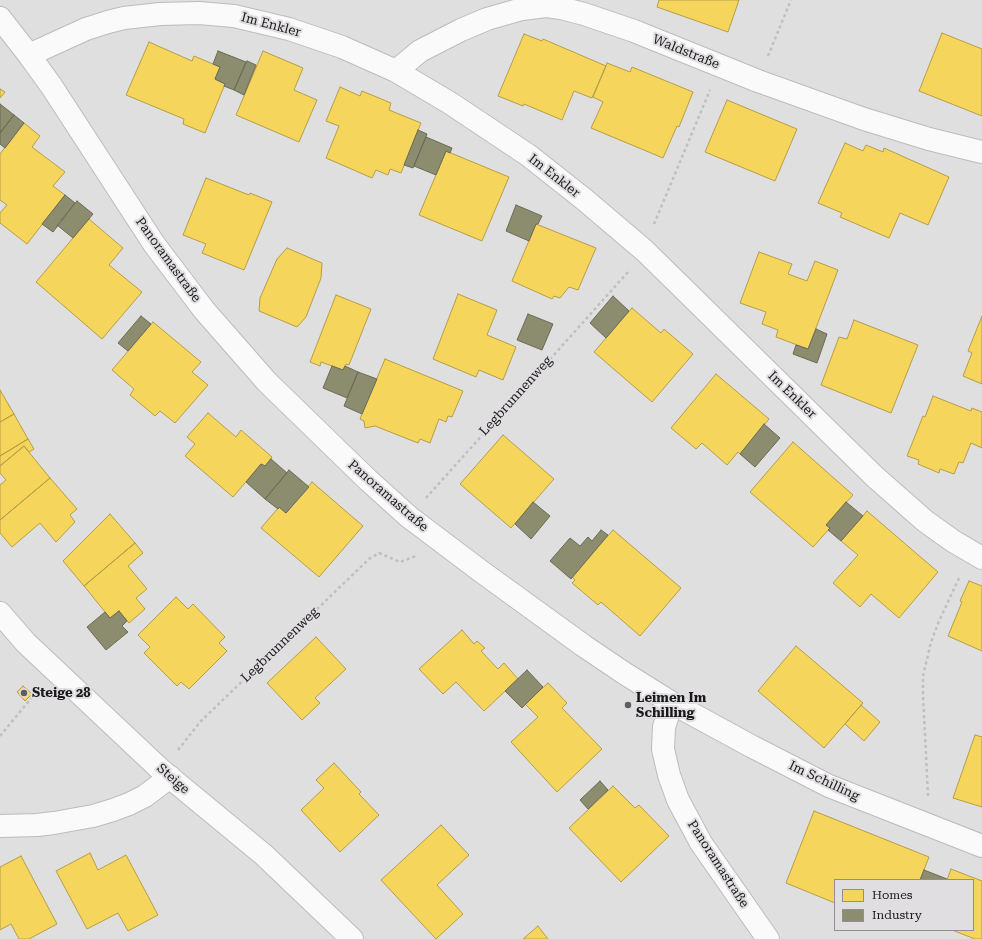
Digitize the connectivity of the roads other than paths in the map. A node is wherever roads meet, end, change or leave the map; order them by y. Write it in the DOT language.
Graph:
graph roads {
  1 [pos="0,18"];
  2 [pos="29,55"];
  3 [pos="396,70"];
  4 [pos="982,152"];
  5 [pos="982,558"];
  6 [pos="0,613"];
  7 [pos="672,703"];
  8 [pos="166,774"];
  9 [pos="0,826"];
  10 [pos="982,846"];
  11 [pos="352,939"];
  12 [pos="768,939"];
  1 -- 2 [label="street, Panoramastraße"];
  2 -- 3 [label="street, Im Enkler"];
  2 -- 7 [label="street, Panoramastraße"];
  3 -- 4 [label="street, Waldstraße"];
  3 -- 5 [label="street, Im Enkler"];
  6 -- 8 [label="street, Steige"];
  7 -- 10 [label="street, Im Schilling"];
  7 -- 12 [label="street, Panoramastraße"];
  8 -- 9 [label="street"];
  8 -- 11 [label="street, Steige"];
}
